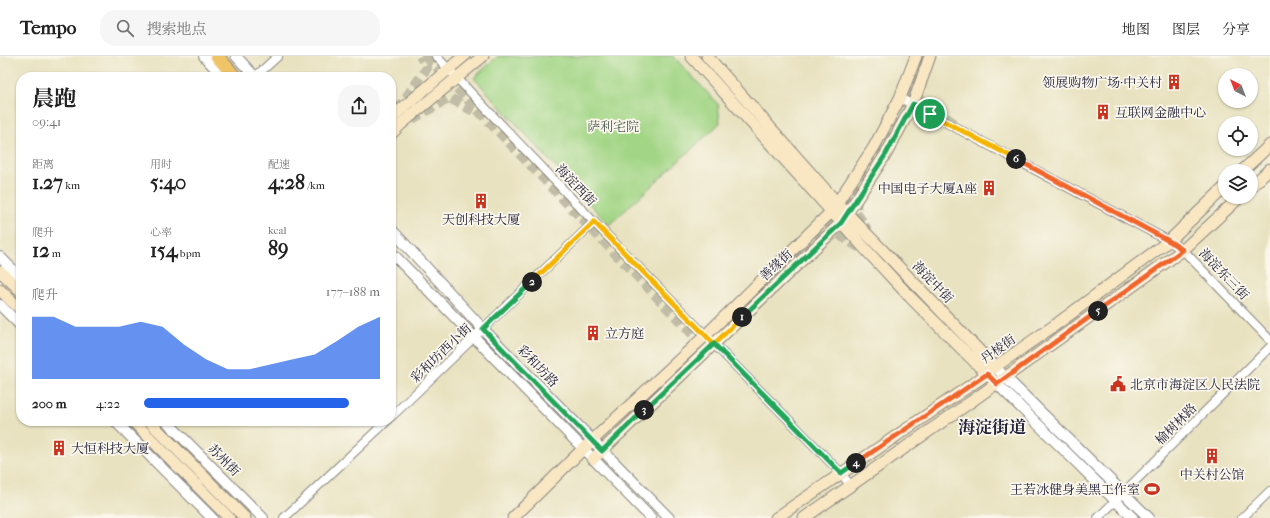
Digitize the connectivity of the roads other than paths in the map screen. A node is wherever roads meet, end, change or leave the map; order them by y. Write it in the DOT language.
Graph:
graph roads {
  1 [pos="204,56"];
  2 [pos="217,56"];
  3 [pos="236,56"];
  4 [pos="278,56"];
  5 [pos="436,56"];
  6 [pos="464,56"];
  7 [pos="483,56"];
  8 [pos="691,56"];
  9 [pos="707,56"];
  10 [pos="916,56"];
  11 [pos="930,56"];
  12 [pos="449,69"];
  13 [pos="218,72"];
  14 [pos="231,72"];
  15 [pos="250,72"];
  16 [pos="260,72"];
  17 [pos="458,78"];
  18 [pos="900,98"];
  19 [pos="913,104"];
  20 [pos="396,114"];
  21 [pos="396,130"];
  22 [pos="1270,145"];
  23 [pos="1250,164"];
  24 [pos="1270,169"];
  25 [pos="1258,180"];
  26 [pos="1218,195"];
  27 [pos="1232,204"];
  28 [pos="834,208"];
  29 [pos="844,219"];
  30 [pos="594,222"];
  31 [pos="396,234"];
  32 [pos="1169,241"];
  33 [pos="1183,250"];
  34 [pos="0,257"];
  35 [pos="396,257"];
  36 [pos="0,270"];
  37 [pos="16,273"];
  38 [pos="16,286"];
  39 [pos="0,290"];
  40 [pos="0,305"];
  41 [pos="16,305"];
  42 [pos="16,321"];
  43 [pos="483,329"];
  44 [pos="706,335"];
  45 [pos="475,337"];
  46 [pos="1270,340"];
  47 [pos="714,344"];
  48 [pos="1270,347"];
  49 [pos="991,370"];
  50 [pos="1001,380"];
  51 [pos="396,412"];
  52 [pos="120,426"];
  53 [pos="138,426"];
  54 [pos="154,426"];
  55 [pos="171,426"];
  56 [pos="382,426"];
  57 [pos="592,440"];
  58 [pos="583,449"];
  59 [pos="602,451"];
  60 [pos="593,459"];
  61 [pos="841,473"];
  62 [pos="850,485"];
  63 [pos="1270,491"];
  64 [pos="1124,493"];
  65 [pos="1116,501"];
  66 [pos="212,518"];
  67 [pos="229,518"];
  68 [pos="245,518"];
  69 [pos="263,518"];
  70 [pos="284,518"];
  71 [pos="513,518"];
  72 [pos="651,518"];
  73 [pos="669,518"];
  74 [pos="776,518"];
  75 [pos="804,518"];
  76 [pos="1098,518"];
  77 [pos="1133,518"];
  78 [pos="1149,518"];
  79 [pos="1242,518"];
  1 -- 13 [label="street"];
  2 -- 14 [label="highway"];
  3 -- 15 [label="street"];
  4 -- 16 [label="street"];
  5 -- 12 [label="street, 海淀西街"];
  6 -- 12 [label="main road"];
  7 -- 17 [label="main road"];
  8 -- 28 [label="main road, 海淀中街"];
  9 -- 28 [label="main road, 海淀中街"];
  10 -- 18 [label="main road, 善缘街"];
  11 -- 19 [label="main road, 善缘街"];
  12 -- 17 [label="street, 海淀西街"];
  12 -- 20 [label="main road"];
  17 -- 21 [label="main road"];
  17 -- 30 [label="street, 海淀西街"];
  18 -- 19 [label="street, 海淀东三街"];
  18 -- 28 [label="main road, 善缘街"];
  19 -- 29 [label="main road, 善缘街"];
  19 -- 32 [label="street, 海淀东三街"];
  22 -- 23 [label="main road"];
  24 -- 25 [label="main road"];
  26 -- 32 [label="main road, 丹棱街"];
  27 -- 33 [label="main road"];
  28 -- 29 [label="main road, 海淀中街"];
  28 -- 44 [label="main road, 善缘街"];
  29 -- 47 [label="main road, 善缘街"];
  29 -- 49 [label="main road, 海淀中街"];
  30 -- 43 [label="street, 彩和坊西小街"];
  30 -- 44 [label="street, 海淀西街"];
  31 -- 43 [label="street, 彩和坊路"];
  32 -- 33 [label="street, 海淀东三街"];
  32 -- 49 [label="main road, 丹棱街"];
  33 -- 46 [label="street, 海淀东三街"];
  33 -- 50 [label="main road"];
  34 -- 37 [label="street"];
  35 -- 45 [label="street, 彩和坊路"];
  36 -- 38 [label="main road"];
  39 -- 41 [label="main road"];
  40 -- 42 [label="street"];
  43 -- 45 [label="street, 彩和坊西小街"];
  43 -- 57 [label="street, 彩和坊路"];
  44 -- 47 [label="street, 海淀西街"];
  44 -- 57 [label="main road, 善缘街"];
  45 -- 51 [label="street, 彩和坊西小街"];
  45 -- 58 [label="street, 彩和坊路"];
  47 -- 59 [label="main road, 善缘街"];
  47 -- 61 [label="street, 海淀西街"];
  48 -- 64 [label="street, 榆树林路"];
  49 -- 50 [label="street, 海淀中街"];
  49 -- 61 [label="main road, 丹棱街"];
  50 -- 62 [label="main road"];
  50 -- 64 [label="street, 海淀中街"];
  50 -- 65 [label="street, 海淀中街"];
  52 -- 66 [label="street"];
  53 -- 67 [label="main road"];
  54 -- 68 [label="main road, 苏州街"];
  55 -- 69 [label="street, 苏州街"];
  56 -- 70 [label="street"];
  57 -- 58 [label="main road, 善缘街"];
  57 -- 59 [label="street, 彩和坊路"];
  58 -- 60 [label="street, 彩和坊路"];
  58 -- 71 [label="main road, 善缘街"];
  59 -- 60 [label="main road, 善缘街"];
  59 -- 73 [label="street, 彩和坊路"];
  60 -- 72 [label="street, 彩和坊路"];
  61 -- 62 [label="street, 海淀西街"];
  61 -- 74 [label="main road, 丹棱街"];
  62 -- 75 [label="main road"];
  63 -- 79 [label="street"];
  64 -- 65 [label="street, 榆树林路"];
  64 -- 78 [label="street, 海淀中街"];
  65 -- 76 [label="street, 榆树林路"];
  65 -- 77 [label="street, 海淀中街"];
}
